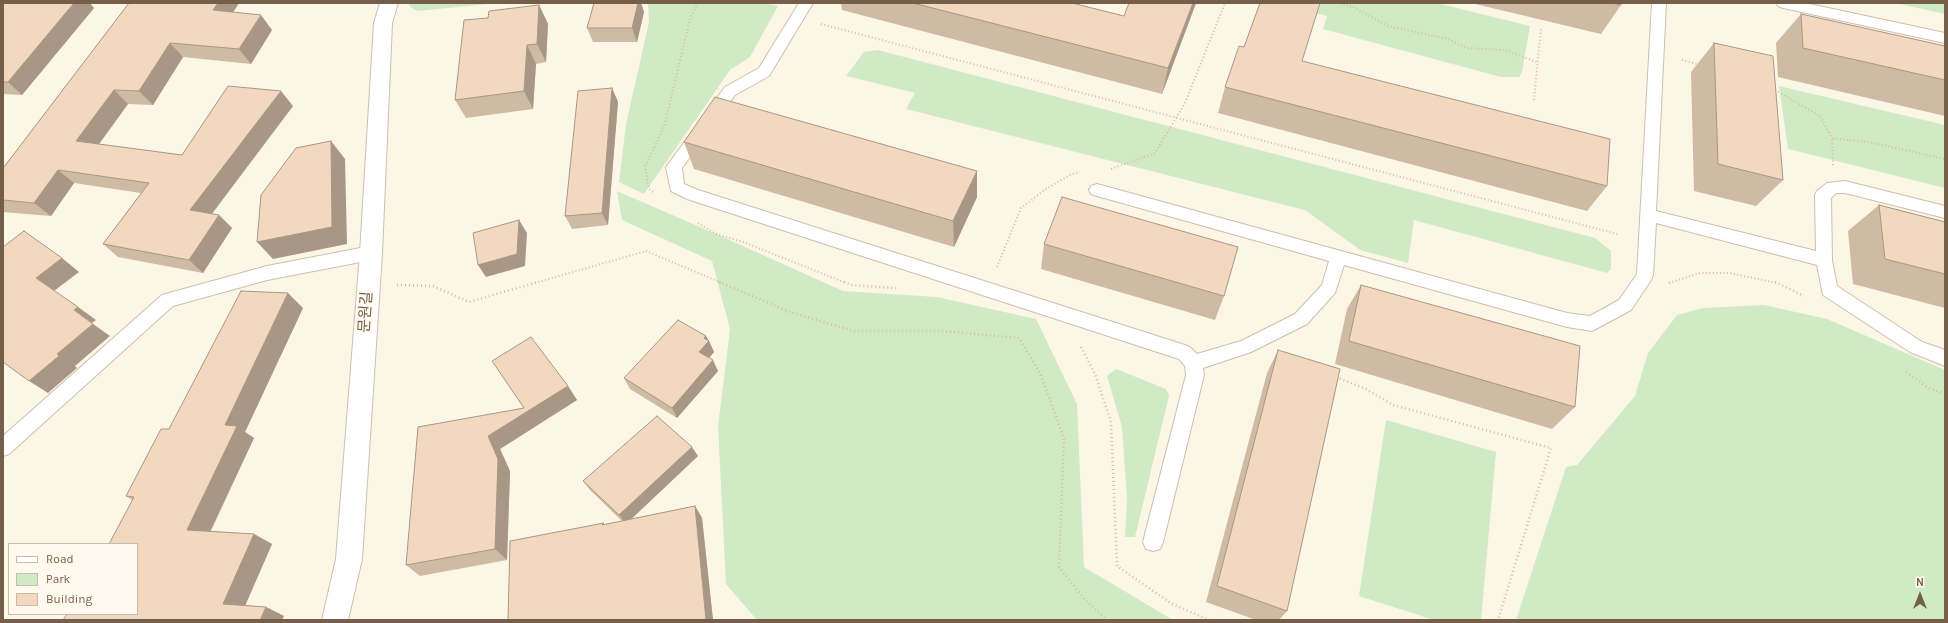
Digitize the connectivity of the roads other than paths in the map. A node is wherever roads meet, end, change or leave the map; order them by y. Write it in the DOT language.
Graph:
graph roads {
  1 [pos="389,3"];
  2 [pos="806,3"];
  3 [pos="1659,3"];
  4 [pos="1783,3"];
  5 [pos="1945,38"];
  6 [pos="1097,190"];
  7 [pos="1945,212"];
  8 [pos="1648,216"];
  9 [pos="370,253"];
  10 [pos="1338,257"];
  11 [pos="1824,260"];
  12 [pos="1945,358"];
  13 [pos="1193,363"];
  14 [pos="3,448"];
  15 [pos="1153,542"];
  16 [pos="335,620"];
  1 -- 9 [label="street, 문원길"];
  2 -- 13 [label="lane"];
  3 -- 8 [label="lane"];
  4 -- 5 [label="lane"];
  6 -- 10 [label="lane"];
  7 -- 11 [label="lane"];
  8 -- 10 [label="lane"];
  8 -- 11 [label="lane"];
  9 -- 14 [label="lane"];
  9 -- 16 [label="street, 문원길"];
  10 -- 13 [label="lane"];
  11 -- 12 [label="lane"];
  13 -- 15 [label="lane"];
}
